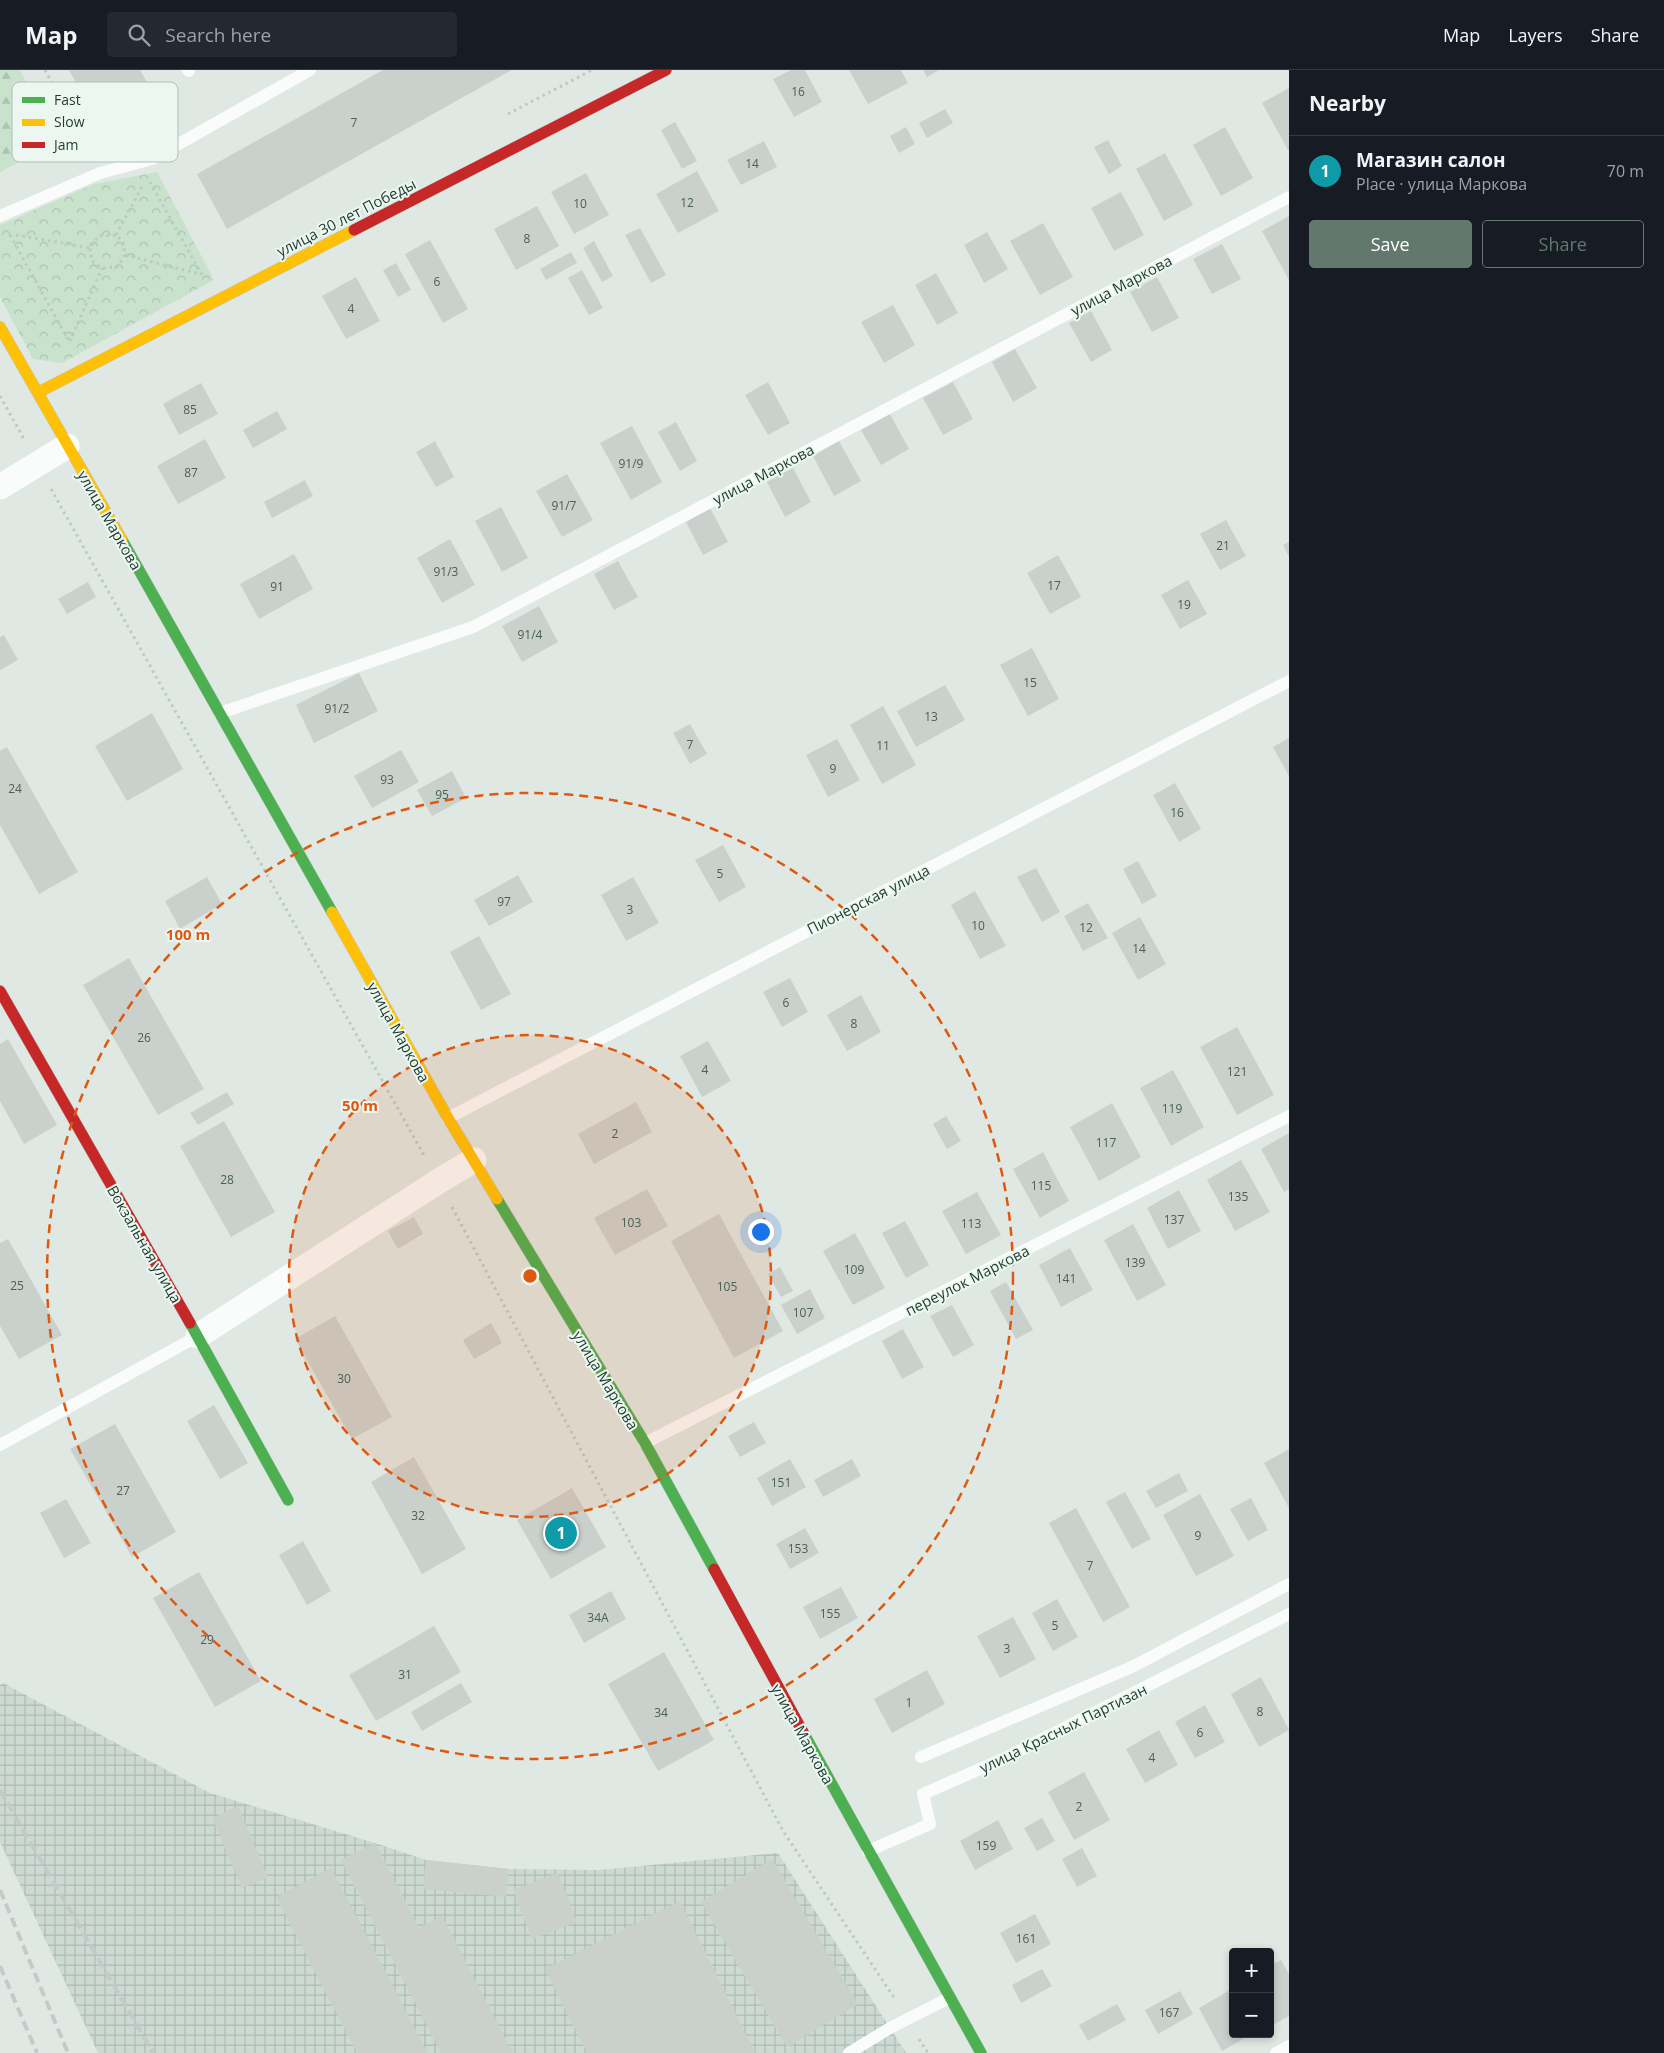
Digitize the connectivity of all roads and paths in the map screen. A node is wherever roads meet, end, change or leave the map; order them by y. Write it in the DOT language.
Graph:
graph roads {
  1 [pos="44,70"];
  2 [pos="310,70"];
  3 [pos="666,70"];
  4 [pos="51,82"];
  5 [pos="178,145"];
  6 [pos="94,162"];
  7 [pos="144,162"];
  8 [pos="100,173"];
  9 [pos="1289,197"];
  10 [pos="0,216"];
  11 [pos="116,235"];
  12 [pos="90,248"];
  13 [pos="125,255"];
  14 [pos="102,268"];
  15 [pos="203,275"];
  16 [pos="194,279"];
  17 [pos="241,288"];
  18 [pos="0,327"];
  19 [pos="78,338"];
  20 [pos="69,342"];
  21 [pos="84,368"];
  22 [pos="39,392"];
  23 [pos="0,396"];
  24 [pos="67,446"];
  25 [pos="37,464"];
  26 [pos="0,487"];
  27 [pos="1289,680"];
  28 [pos="220,713"];
  29 [pos="0,991"];
  30 [pos="1289,1116"];
  31 [pos="448,1118"];
  32 [pos="474,1160"];
  33 [pos="439,1181"];
  34 [pos="198,1336"];
  35 [pos="645,1443"];
  36 [pos="0,1445"];
  37 [pos="288,1500"];
  38 [pos="1289,1584"];
  39 [pos="1289,1614"];
  40 [pos="921,1757"];
  41 [pos="868,1851"];
  42 [pos="948,1998"];
  43 [pos="908,2019"];
  44 [pos="1289,2046"];
  45 [pos="849,2053"];
  46 [pos="928,2053"];
  47 [pos="981,2053"];
  48 [pos="1276,2053"];
  1 -- 4 [label="path"];
  2 -- 5 [label="lane"];
  3 -- 17 [label="main road, улица 30 лет Победы"];
  6 -- 8 [label="path"];
  7 -- 8 [label="lane"];
  8 -- 10 [label="lane"];
  9 -- 28 [label="lane, улица Маркова"];
  11 -- 12 [label="path"];
  11 -- 13 [label="path"];
  11 -- 15 [label="path"];
  12 -- 14 [label="path"];
  12 -- 20 [label="path"];
  13 -- 14 [label="path"];
  13 -- 15 [label="path"];
  14 -- 20 [label="path"];
  15 -- 16 [label="path"];
  15 -- 17 [label="path"];
  17 -- 21 [label="main road, улица 30 лет Победы"];
  18 -- 22 [label="main road, улица Маркова"];
  19 -- 20 [label="path"];
  20 -- 21 [label="path"];
  21 -- 22 [label="main road, улица 30 лет Победы"];
  22 -- 24 [label="main road, улица Маркова"];
  23 -- 25 [label="path"];
  24 -- 25 [label="street"];
  24 -- 28 [label="main road, улица Маркова"];
  25 -- 26 [label="street"];
  25 -- 33 [label="path"];
  27 -- 31 [label="lane, Пионерская улица"];
  28 -- 31 [label="main road, улица Маркова"];
  29 -- 34 [label="main road, Вокзальная улица"];
  30 -- 35 [label="lane, переулок Маркова"];
  31 -- 32 [label="main road, улица Маркова"];
  32 -- 33 [label="street"];
  32 -- 35 [label="main road, улица Маркова"];
  33 -- 34 [label="street"];
  33 -- 43 [label="path"];
  34 -- 36 [label="lane"];
  34 -- 37 [label="main road, Вокзальная улица"];
  35 -- 41 [label="main road, улица Маркова"];
  38 -- 40 [label="lane, улица Красных Партизан"];
  39 -- 41 [label="lane, улица Красных Партизан"];
  41 -- 42 [label="main road, улица Маркова"];
  42 -- 43 [label="lane"];
  42 -- 47 [label="main road, улица Маркова"];
  43 -- 45 [label="lane"];
  43 -- 46 [label="path"];
  44 -- 48 [label="lane"];
}
